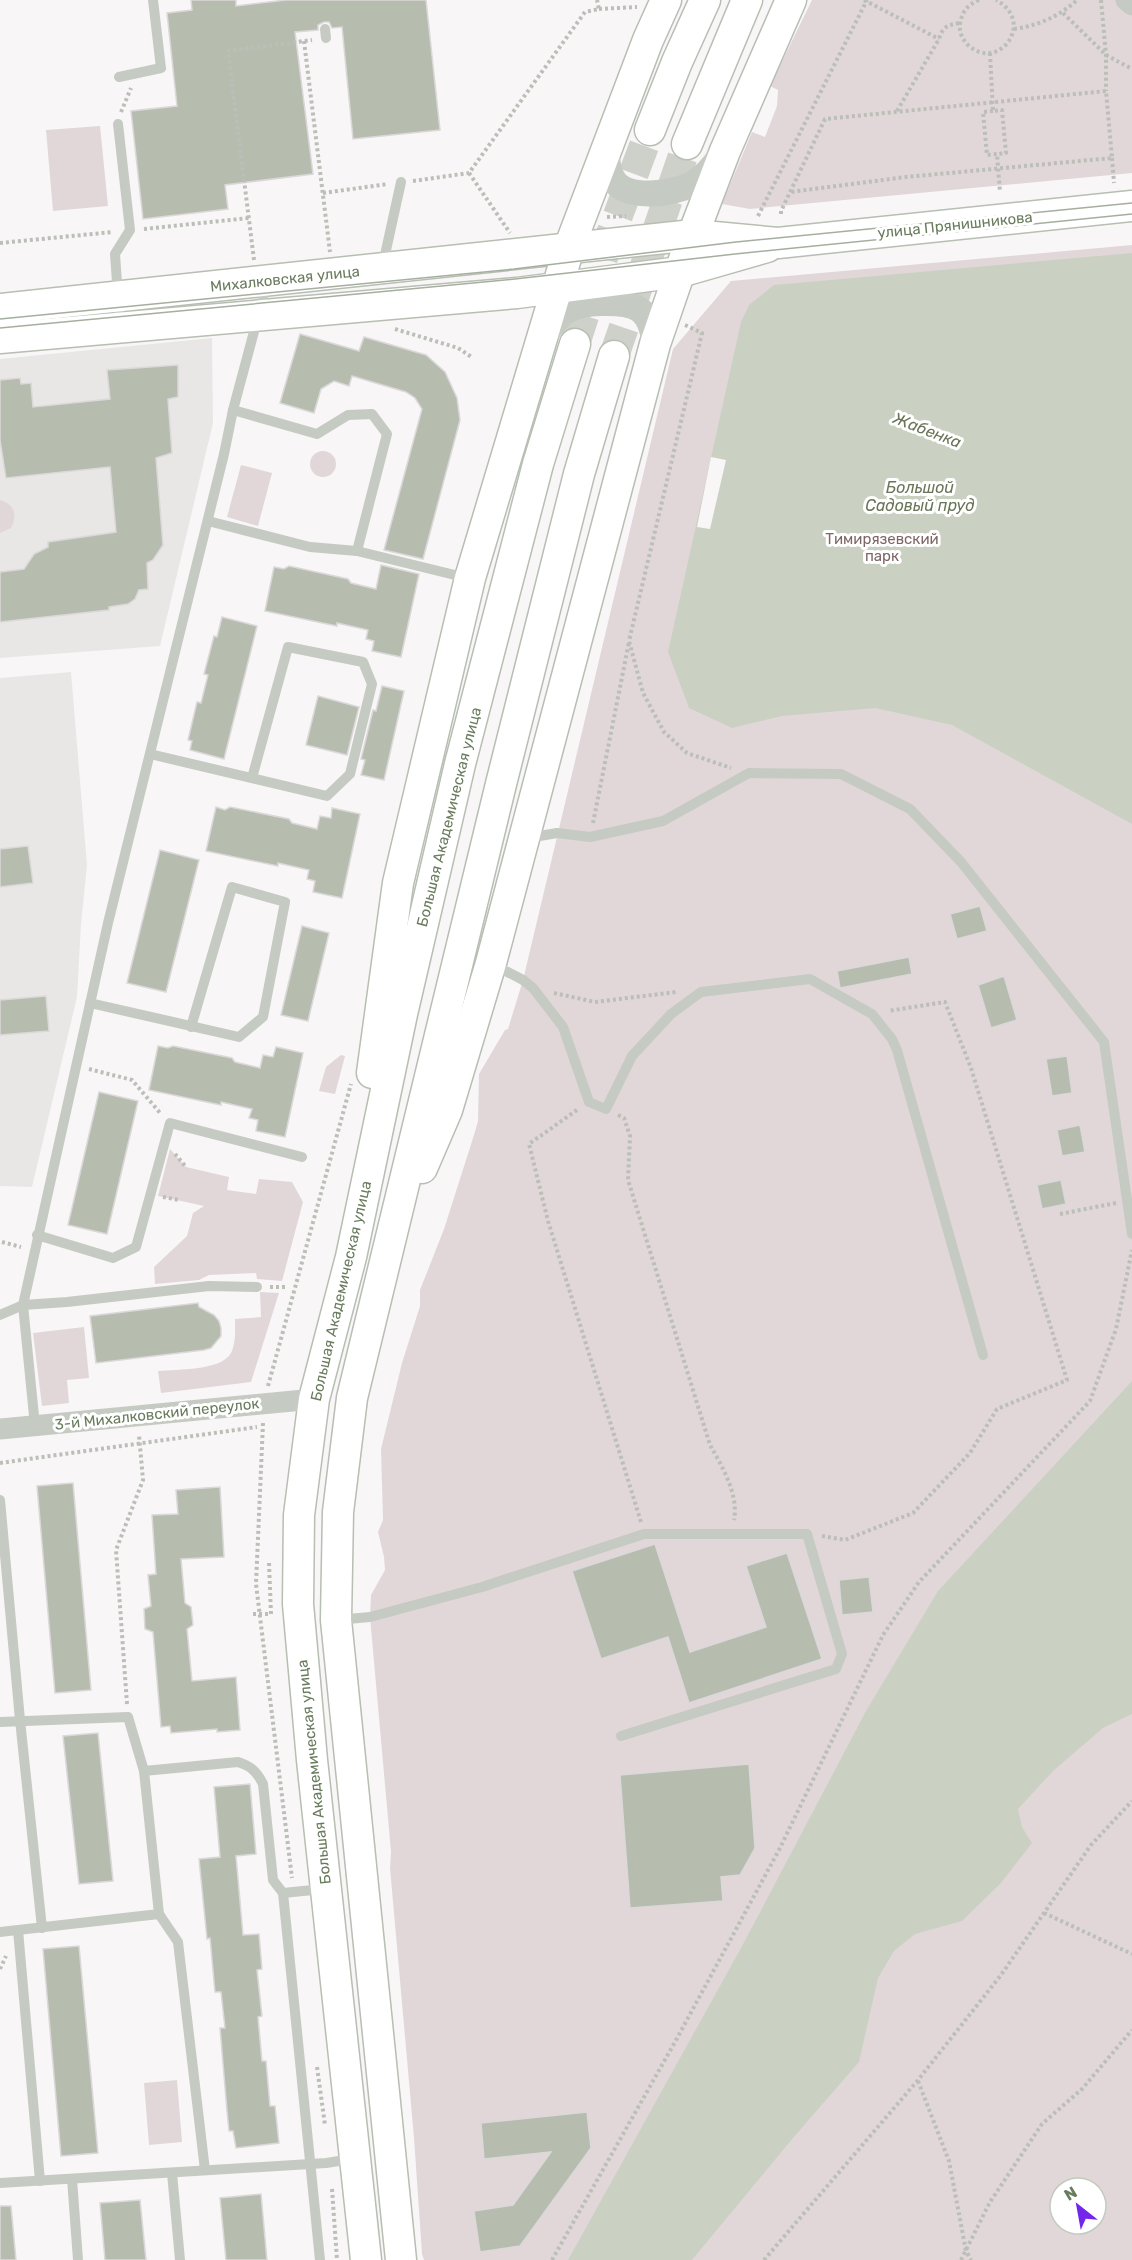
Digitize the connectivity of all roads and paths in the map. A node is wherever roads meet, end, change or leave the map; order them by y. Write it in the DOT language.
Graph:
graph roads {
  1 [pos="153,0"];
  2 [pos="597,0"];
  3 [pos="705,0"];
  4 [pos="747,0"];
  5 [pos="791,0"];
  6 [pos="866,0"];
  7 [pos="978,0"];
  8 [pos="996,0"];
  9 [pos="1077,0"];
  10 [pos="1101,0"];
  11 [pos="1126,0"];
  12 [pos="653,4"];
  13 [pos="1132,5"];
  14 [pos="599,9"];
  15 [pos="1064,13"];
  16 [pos="960,23"];
  17 [pos="1014,29"];
  18 [pos="939,39"];
  19 [pos="990,53"];
  20 [pos="1106,54"];
  21 [pos="1132,69"];
  22 [pos="140,72"];
  23 [pos="119,77"];
  24 [pos="1106,91"];
  25 [pos="992,101"];
  26 [pos="897,111"];
  27 [pos="993,111"];
  28 [pos="118,124"];
  29 [pos="650,130"];
  30 [pos="687,144"];
  31 [pos="606,147"];
  32 [pos="725,151"];
  33 [pos="997,154"];
  34 [pos="1112,158"];
  35 [pos="998,170"];
  36 [pos="469,173"];
  37 [pos="401,182"];
  38 [pos="1114,183"];
  39 [pos="790,192"];
  40 [pos="1000,192"];
  41 [pos="323,193"];
  42 [pos="1132,206"];
  43 [pos="758,216"];
  44 [pos="779,229"];
  45 [pos="511,234"];
  46 [pos="693,235"];
  47 [pos="569,248"];
  48 [pos="319,254"];
  49 [pos="382,269"];
  50 [pos="261,272"];
  51 [pos="680,272"];
  52 [pos="557,288"];
  53 [pos="118,297"];
  54 [pos="0,309"];
  55 [pos="258,315"];
  56 [pos="677,322"];
  57 [pos="120,326"];
  58 [pos="386,326"];
  59 [pos="0,338"];
  60 [pos="540,342"];
  61 [pos="575,344"];
  62 [pos="656,344"];
  63 [pos="614,356"];
  64 [pos="473,358"];
  65 [pos="233,411"];
  66 [pos="208,521"];
  67 [pos="357,551"];
  68 [pos="470,578"];
  69 [pos="629,642"];
  70 [pos="150,754"];
  71 [pos="749,773"];
  72 [pos="252,778"];
  73 [pos="590,837"];
  74 [pos="525,838"];
  75 [pos="491,963"];
  76 [pos="533,988"];
  77 [pos="701,993"];
  78 [pos="90,1003"];
  79 [pos="191,1027"];
  80 [pos="76,1065"];
  81 [pos="589,1102"];
  82 [pos="606,1109"];
  83 [pos="170,1123"];
  84 [pos="302,1157"];
  85 [pos="1127,1200"];
  86 [pos="1060,1214"];
  87 [pos="1132,1234"];
  88 [pos="37,1235"];
  89 [pos="2,1242"];
  90 [pos="34,1250"];
  91 [pos="388,1250"];
  92 [pos="1132,1250"];
  93 [pos="351,1257"];
  94 [pos="257,1287"];
  95 [pos="22,1305"];
  96 [pos="0,1315"];
  97 [pos="983,1355"];
  98 [pos="314,1399"];
  99 [pos="264,1403"];
  100 [pos="139,1425"];
  101 [pos="35,1426"];
  102 [pos="257,1427"];
  103 [pos="0,1429"];
  104 [pos="140,1445"];
  105 [pos="0,1463"];
  106 [pos="0,1500"];
  107 [pos="731,1533"];
  108 [pos="645,1534"];
  109 [pos="269,1563"];
  110 [pos="261,1613"];
  111 [pos="253,1614"];
  112 [pos="336,1620"];
  113 [pos="128,1717"];
  114 [pos="20,1720"];
  115 [pos="0,1722"];
  116 [pos="621,1736"];
  117 [pos="144,1770"];
  118 [pos="1132,1801"];
  119 [pos="326,1888"];
  120 [pos="288,1893"];
  121 [pos="1044,1913"];
  122 [pos="159,1914"];
  123 [pos="42,1928"];
  124 [pos="18,1930"];
  125 [pos="0,1932"];
  126 [pos="1132,1954"];
  127 [pos="1132,2030"];
  128 [pos="316,2057"];
  129 [pos="918,2080"];
  130 [pos="325,2127"];
  131 [pos="343,2161"];
  132 [pos="312,2164"];
  133 [pos="205,2170"];
  134 [pos="172,2173"];
  135 [pos="72,2179"];
  136 [pos="40,2181"];
  137 [pos="0,2183"];
  138 [pos="966,2251"];
  139 [pos="78,2260"];
  140 [pos="180,2260"];
  141 [pos="320,2260"];
  142 [pos="337,2260"];
  143 [pos="366,2260"];
  144 [pos="401,2260"];
  145 [pos="552,2260"];
  146 [pos="765,2260"];
  147 [pos="961,2260"];
  148 [pos="971,2260"];
  1 -- 22 [label="lane"];
  2 -- 14 [label="path"];
  3 -- 29 [label="main road"];
  4 -- 30 [label="main road"];
  5 -- 32 [label="main road"];
  6 -- 18 [label="path"];
  6 -- 43 [label="path"];
  7 -- 16 [label="path"];
  8 -- 17 [label="path"];
  9 -- 15 [label="path"];
  10 -- 20 [label="path"];
  11 -- 13 [label="street"];
  12 -- 14 [label="path"];
  12 -- 31 [label="main road"];
  14 -- 36 [label="path"];
  15 -- 17 [label="path"];
  15 -- 20 [label="path"];
  16 -- 18 [label="path"];
  16 -- 19 [label="path"];
  17 -- 19 [label="path"];
  18 -- 26 [label="path"];
  19 -- 25 [label="path"];
  20 -- 21 [label="path"];
  20 -- 24 [label="path"];
  22 -- 23 [label="lane"];
  22 -- 28 [label="path"];
  24 -- 25 [label="path"];
  24 -- 34 [label="path"];
  25 -- 26 [label="path"];
  25 -- 27 [label="path"];
  26 -- 39 [label="path"];
  27 -- 33 [label="path"];
  27 -- 33 [label="path"];
  28 -- 53 [label="lane"];
  31 -- 32 [label="street"];
  31 -- 47 [label="main road"];
  32 -- 46 [label="main road"];
  33 -- 35 [label="path"];
  34 -- 35 [label="path"];
  34 -- 38 [label="path"];
  35 -- 39 [label="path"];
  35 -- 40 [label="path"];
  36 -- 37 [label="path"];
  36 -- 45 [label="path"];
  37 -- 41 [label="path"];
  37 -- 49 [label="lane"];
  39 -- 44 [label="path"];
  41 -- 48 [label="path"];
  41 -- 50 [label="path"];
  42 -- 44 [label="main road, улица Прянишникова"];
  44 -- 46 [label="main road, улица Прянишникова"];
  44 -- 51 [label="main road, улица Прянишникова"];
  46 -- 47 [label="main road, улица Прянишникова"];
  46 -- 51 [label="main road"];
  47 -- 49 [label="main road, Михалковская улица"];
  47 -- 52 [label="main road"];
  49 -- 50 [label="main road, Михалковская улица"];
  50 -- 53 [label="main road, Михалковская улица"];
  50 -- 55 [label="lane"];
  51 -- 52 [label="main road, улица Прянишникова"];
  51 -- 62 [label="main road"];
  52 -- 55 [label="main road"];
  52 -- 60 [label="main road"];
  53 -- 54 [label="main road, Михалковская улица"];
  53 -- 57 [label="lane"];
  55 -- 57 [label="main road"];
  55 -- 65 [label="lane"];
  56 -- 69 [label="path"];
  57 -- 59 [label="main road"];
  58 -- 64 [label="path"];
  60 -- 62 [label="street"];
  60 -- 68 [label="main road"];
  61 -- 93 [label="main road, Большая Академическая улица"];
  62 -- 74 [label="main road"];
  63 -- 91 [label="main road"];
  65 -- 66 [label="lane"];
  65 -- 67 [label="lane"];
  66 -- 67 [label="lane"];
  66 -- 70 [label="lane"];
  67 -- 68 [label="lane"];
  68 -- 93 [label="main road"];
  69 -- 71 [label="path"];
  69 -- 73 [label="path"];
  70 -- 72 [label="lane"];
  70 -- 78 [label="lane"];
  71 -- 73 [label="lane"];
  71 -- 85 [label="lane"];
  72 -- 72 [label="lane"];
  73 -- 74 [label="lane"];
  74 -- 75 [label="main road"];
  75 -- 76 [label="lane"];
  75 -- 91 [label="main road"];
  76 -- 77 [label="path"];
  76 -- 81 [label="lane"];
  77 -- 82 [label="lane"];
  77 -- 97 [label="lane"];
  78 -- 79 [label="lane"];
  78 -- 80 [label="lane"];
  79 -- 79 [label="lane"];
  80 -- 83 [label="path"];
  80 -- 88 [label="lane"];
  81 -- 82 [label="lane"];
  81 -- 108 [label="path"];
  82 -- 107 [label="path"];
  83 -- 84 [label="lane"];
  83 -- 88 [label="lane"];
  85 -- 86 [label="path"];
  85 -- 87 [label="lane"];
  88 -- 90 [label="lane"];
  89 -- 90 [label="path"];
  90 -- 95 [label="lane"];
  91 -- 112 [label="main road"];
  92 -- 145 [label="path"];
  93 -- 98 [label="main road, Большая Академическая улица"];
  94 -- 95 [label="lane"];
  95 -- 96 [label="lane"];
  95 -- 101 [label="lane"];
  98 -- 99 [label="street, 3-й Михалковский переулок"];
  98 -- 119 [label="main road, Большая Академическая улица"];
  99 -- 101 [label="street, 3-й Михалковский переулок"];
  99 -- 110 [label="path"];
  100 -- 104 [label="path"];
  101 -- 103 [label="street, 3-й Михалковский переулок"];
  102 -- 104 [label="path"];
  104 -- 105 [label="path"];
  104 -- 113 [label="path"];
  106 -- 114 [label="lane"];
  107 -- 108 [label="lane"];
  107 -- 116 [label="lane"];
  108 -- 112 [label="lane"];
  109 -- 110 [label="path"];
  110 -- 111 [label="path"];
  110 -- 120 [label="path"];
  112 -- 144 [label="main road"];
  113 -- 114 [label="lane"];
  113 -- 117 [label="lane"];
  114 -- 115 [label="lane"];
  114 -- 123 [label="lane"];
  117 -- 120 [label="lane"];
  117 -- 122 [label="lane"];
  118 -- 121 [label="path"];
  119 -- 120 [label="lane"];
  119 -- 131 [label="main road, Большая Академическая улица"];
  120 -- 132 [label="lane"];
  121 -- 126 [label="path"];
  121 -- 129 [label="path"];
  122 -- 123 [label="lane"];
  122 -- 133 [label="lane"];
  123 -- 124 [label="lane"];
  124 -- 125 [label="lane"];
  124 -- 136 [label="lane"];
  127 -- 138 [label="path"];
  128 -- 130 [label="path"];
  129 -- 138 [label="path"];
  129 -- 146 [label="path"];
  131 -- 132 [label="lane"];
  131 -- 142 [label="path"];
  131 -- 143 [label="main road, Большая Академическая улица"];
  132 -- 133 [label="lane"];
  132 -- 141 [label="lane"];
  133 -- 134 [label="lane"];
  134 -- 135 [label="lane"];
  134 -- 140 [label="lane"];
  135 -- 136 [label="lane"];
  135 -- 139 [label="lane"];
  136 -- 137 [label="lane"];
  138 -- 147 [label="path"];
  138 -- 148 [label="path"];
}
